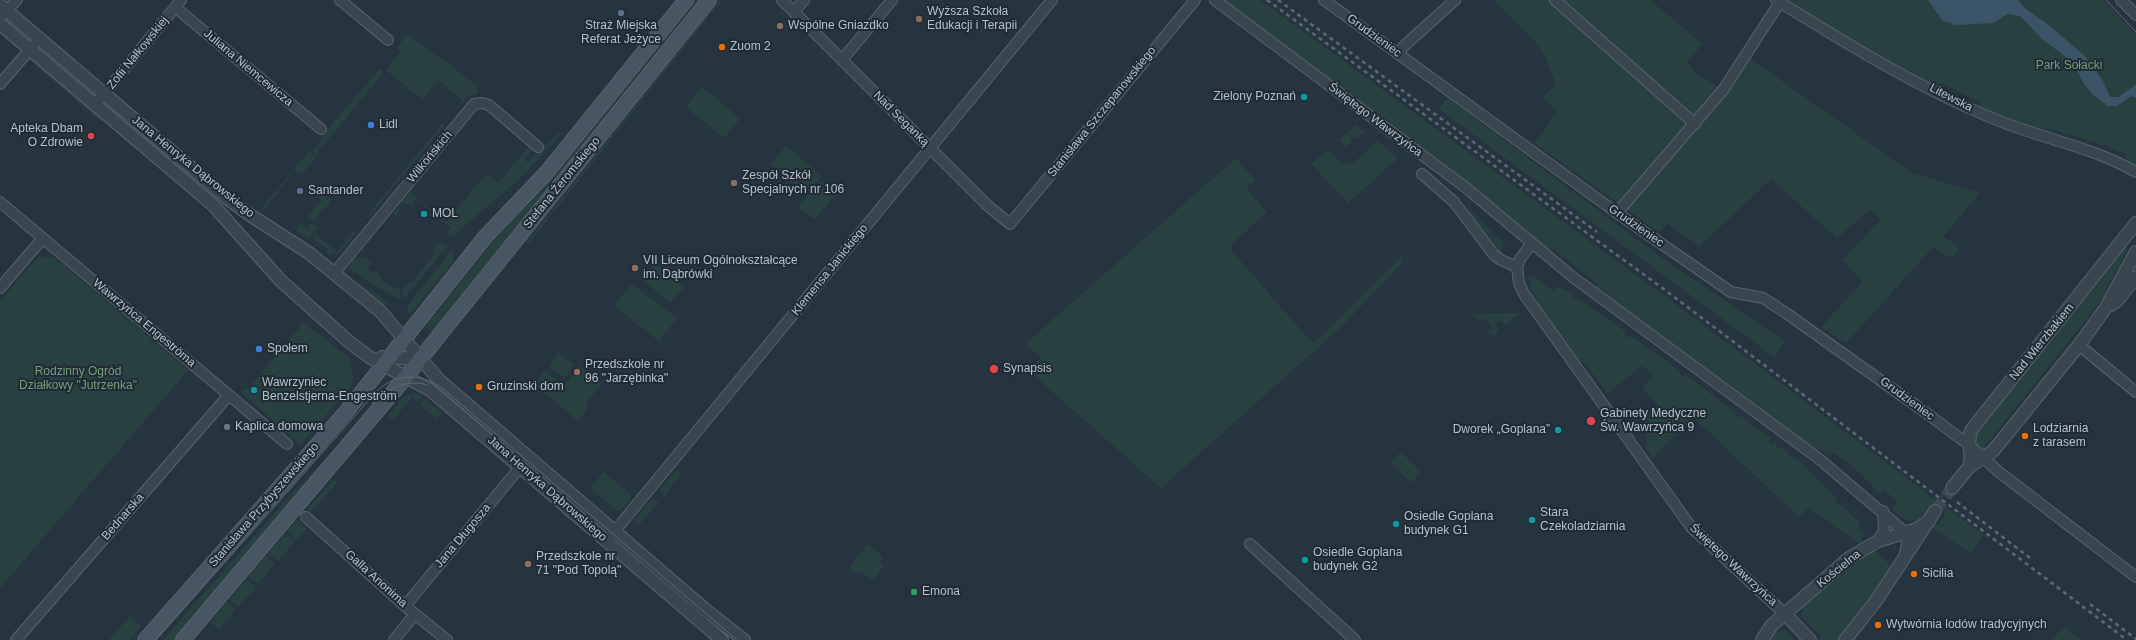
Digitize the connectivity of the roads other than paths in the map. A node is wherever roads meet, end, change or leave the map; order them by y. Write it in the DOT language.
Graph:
graph roads {
  1 [pos="17,0"];
  2 [pos="340,0"];
  3 [pos="686,0"];
  4 [pos="709,0"];
  5 [pos="782,0"];
  6 [pos="804,0"];
  7 [pos="892,0"];
  8 [pos="1052,0"];
  9 [pos="1195,0"];
  10 [pos="1215,0"];
  11 [pos="1324,0"];
  12 [pos="1455,0"];
  13 [pos="1555,0"];
  14 [pos="2121,0"];
  15 [pos="1778,1"];
  16 [pos="178,3"];
  17 [pos="2,11"];
  18 [pos="794,12"];
  19 [pos="2136,15"];
  20 [pos="0,24"];
  21 [pos="39,39"];
  22 [pos="388,40"];
  23 [pos="30,50"];
  24 [pos="1398,54"];
  25 [pos="842,60"];
  26 [pos="0,84"];
  27 [pos="104,94"];
  28 [pos="95,106"];
  29 [pos="1695,124"];
  30 [pos="321,129"];
  31 [pos="538,147"];
  32 [pos="930,148"];
  33 [pos="2136,172"];
  34 [pos="1422,174"];
  35 [pos="0,202"];
  36 [pos="1617,213"];
  37 [pos="1010,224"];
  38 [pos="2136,224"];
  39 [pos="43,238"];
  40 [pos="1532,243"];
  41 [pos="2136,252"];
  42 [pos="1517,267"];
  43 [pos="335,272"];
  44 [pos="2136,277"];
  45 [pos="0,288"];
  46 [pos="2105,309"];
  47 [pos="2079,345"];
  48 [pos="361,352"];
  49 [pos="392,353"];
  50 [pos="414,367"];
  51 [pos="368,383"];
  52 [pos="2136,392"];
  53 [pos="230,395"];
  54 [pos="1972,429"];
  55 [pos="1957,436"];
  56 [pos="287,444"];
  57 [pos="1969,445"];
  58 [pos="1983,460"];
  59 [pos="521,466"];
  60 [pos="1969,468"];
  61 [pos="1952,488"];
  62 [pos="1883,511"];
  63 [pos="306,517"];
  64 [pos="1900,535"];
  65 [pos="611,536"];
  66 [pos="1878,540"];
  67 [pos="1250,544"];
  68 [pos="1905,556"];
  69 [pos="2136,576"];
  70 [pos="406,606"];
  71 [pos="416,614"];
  72 [pos="1785,614"];
  73 [pos="16,640"];
  74 [pos="145,640"];
  75 [pos="183,640"];
  76 [pos="394,640"];
  77 [pos="447,640"];
  78 [pos="722,640"];
  79 [pos="744,640"];
  80 [pos="1355,640"];
  81 [pos="1762,640"];
  82 [pos="1810,640"];
  83 [pos="1845,640"];
  1 -- 17 [label="street"];
  2 -- 22 [label="street"];
  3 -- 49 [label="main road, Stefana Żeromskiego"];
  4 -- 50 [label="main road, Stefana Żeromskiego"];
  5 -- 18 [label="street, Nad Seganką"];
  6 -- 18 [label="street"];
  7 -- 25 [label="street"];
  8 -- 32 [label="street, Klemensa Janickiego"];
  9 -- 37 [label="street, Stanisława Szczepanowskiego"];
  10 -- 40 [label="street, Świętego Wawrzyńca"];
  11 -- 24 [label="street, Grudzieniec"];
  12 -- 24 [label="street"];
  13 -- 29 [label="street"];
  14 -- 19 [label="street"];
  15 -- 29 [label="street"];
  15 -- 33 [label="street, Litewska"];
  16 -- 27 [label="street, Zofii Nałkowskiej"];
  16 -- 30 [label="street, Juliana Niemcewicza"];
  17 -- 21 [label="street, Jana Henryka Dąbrowskiego"];
  18 -- 25 [label="street, Nad Seganką"];
  20 -- 23 [label="street, Jana Henryka Dąbrowskiego"];
  21 -- 23 [label="street"];
  21 -- 27 [label="street, Jana Henryka Dąbrowskiego"];
  23 -- 26 [label="street"];
  23 -- 28 [label="street, Jana Henryka Dąbrowskiego"];
  24 -- 36 [label="street, Grudzieniec"];
  25 -- 32 [label="street, Nad Seganką"];
  27 -- 28 [label="street, Zofii Nałkowskiej"];
  27 -- 43 [label="street, Jana Henryka Dąbrowskiego"];
  28 -- 48 [label="street, Jana Henryka Dąbrowskiego"];
  29 -- 36 [label="street"];
  31 -- 43 [label="street, Wilkońskich"];
  32 -- 37 [label="street, Nad Seganką"];
  32 -- 65 [label="street, Klemensa Janickiego"];
  34 -- 42 [label="street, Świętego Wawrzyńca"];
  35 -- 39 [label="street, Wawrzyńca Engeströma"];
  36 -- 55 [label="street, Grudzieniec"];
  38 -- 54 [label="street, Nad Wierzbakiem"];
  39 -- 45 [label="street"];
  39 -- 53 [label="street, Wawrzyńca Engeströma"];
  40 -- 42 [label="street"];
  40 -- 62 [label="street, Świętego Wawrzyńca"];
  41 -- 46 [label="street"];
  42 -- 72 [label="street, Świętego Wawrzyńca"];
  43 -- 49 [label="street, Jana Henryka Dąbrowskiego"];
  44 -- 46 [label="street"];
  46 -- 47 [label="street"];
  47 -- 52 [label="street"];
  47 -- 58 [label="street"];
  48 -- 49 [label="street, Jana Henryka Dąbrowskiego"];
  48 -- 51 [label="street"];
  49 -- 50 [label="street, Jana Henryka Dąbrowskiego"];
  49 -- 50 [label="street, Jana Henryka Dąbrowskiego"];
  49 -- 50 [label="street, Jana Henryka Dąbrowskiego"];
  49 -- 51 [label="main road, Stanisława Przybyszewskiego"];
  50 -- 59 [label="street, Jana Henryka Dąbrowskiego"];
  50 -- 65 [label="street, Jana Henryka Dąbrowskiego"];
  50 -- 75 [label="main road, Stanisława Przybyszewskiego"];
  51 -- 74 [label="main road, Stanisława Przybyszewskiego"];
  53 -- 56 [label="street, Wawrzyńca Engeströma"];
  53 -- 73 [label="street, Bednarska"];
  54 -- 55 [label="street"];
  54 -- 57 [label="street, Nad Wierzbakiem"];
  55 -- 57 [label="street, Grudzieniec"];
  57 -- 58 [label="street, Grudzieniec"];
  57 -- 60 [label="street, Nad Wierzbakiem"];
  58 -- 60 [label="street"];
  58 -- 69 [label="street, Grudzieniec"];
  59 -- 65 [label="street, Jana Henryka Dąbrowskiego"];
  59 -- 70 [label="street, Jana Długosza"];
  60 -- 61 [label="street"];
  62 -- 64 [label="street, Świętego Wawrzyńca"];
  62 -- 66 [label="street"];
  63 -- 70 [label="street, Galla Anonima"];
  64 -- 66 [label="street, Kościelna"];
  64 -- 68 [label="street"];
  64 -- 68 [label="street, Kościelna"];
  65 -- 78 [label="street, Jana Henryka Dąbrowskiego"];
  65 -- 79 [label="street, Jana Henryka Dąbrowskiego"];
  66 -- 72 [label="street, Kościelna"];
  67 -- 80 [label="street"];
  68 -- 83 [label="street, Kościelna"];
  70 -- 71 [label="street, Galla Anonima"];
  71 -- 76 [label="street"];
  71 -- 77 [label="street, Galla Anonima"];
  72 -- 81 [label="street, Kościelna"];
  72 -- 82 [label="street, Świętego Wawrzyńca"];
}
